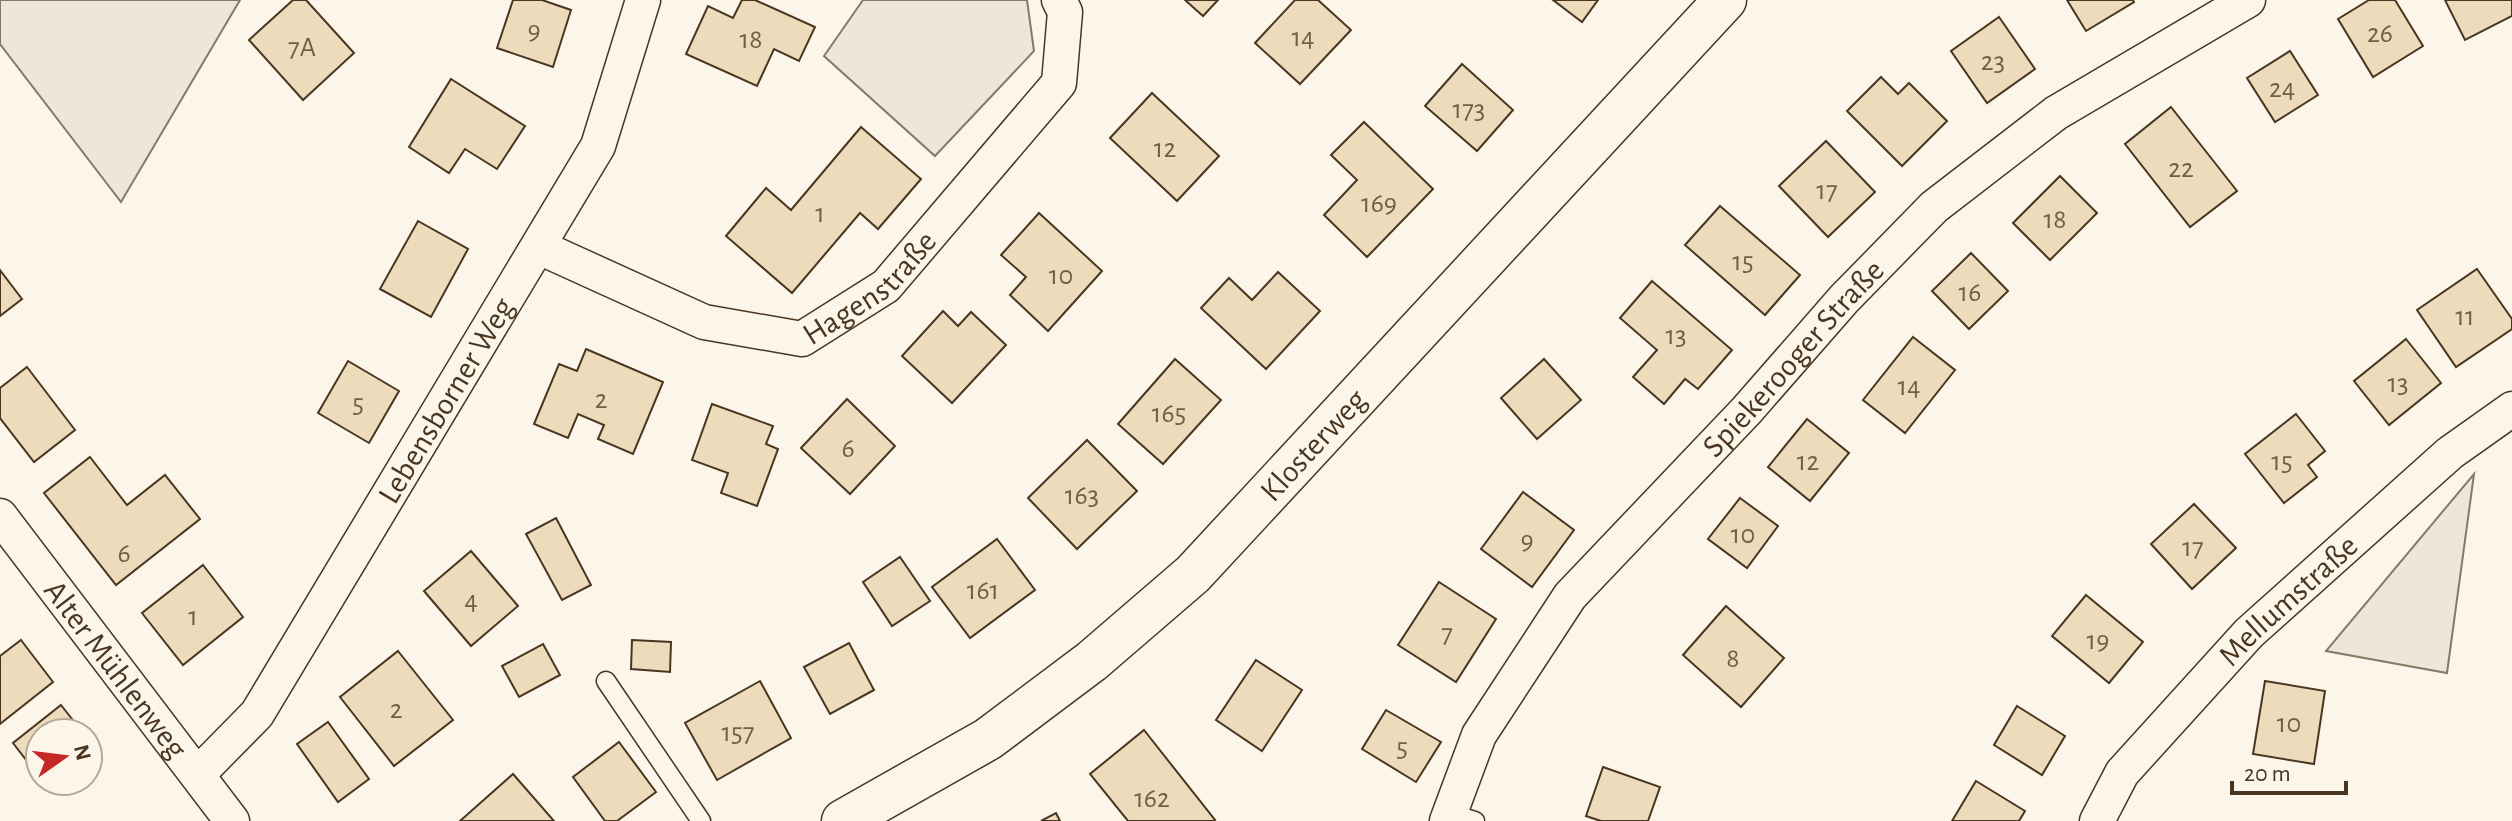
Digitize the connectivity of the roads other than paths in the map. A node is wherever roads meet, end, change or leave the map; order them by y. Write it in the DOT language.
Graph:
graph roads {
  1 [pos="643,0"];
  2 [pos="1059,0"];
  3 [pos="1725,0"];
  4 [pos="2248,0"];
  5 [pos="539,247"];
  6 [pos="2512,409"];
  7 [pos="0,516"];
  8 [pos="606,681"];
  9 [pos="198,774"];
  10 [pos="1457,818"];
  11 [pos="232,821"];
  12 [pos="701,821"];
  13 [pos="843,821"];
  14 [pos="2097,821"];
  1 -- 5 [label="street, Lebensborner Weg"];
  2 -- 5 [label="street, Hagenstraße"];
  3 -- 13 [label="street, Klosterweg"];
  4 -- 10 [label="street, Spiekerooger Straße"];
  5 -- 9 [label="street, Lebensborner Weg"];
  6 -- 14 [label="street, Mellumstraße"];
  7 -- 9 [label="street, Alter Mühlenweg"];
  8 -- 12 [label="lane"];
  9 -- 11 [label="street, Alter Mühlenweg"];
}
